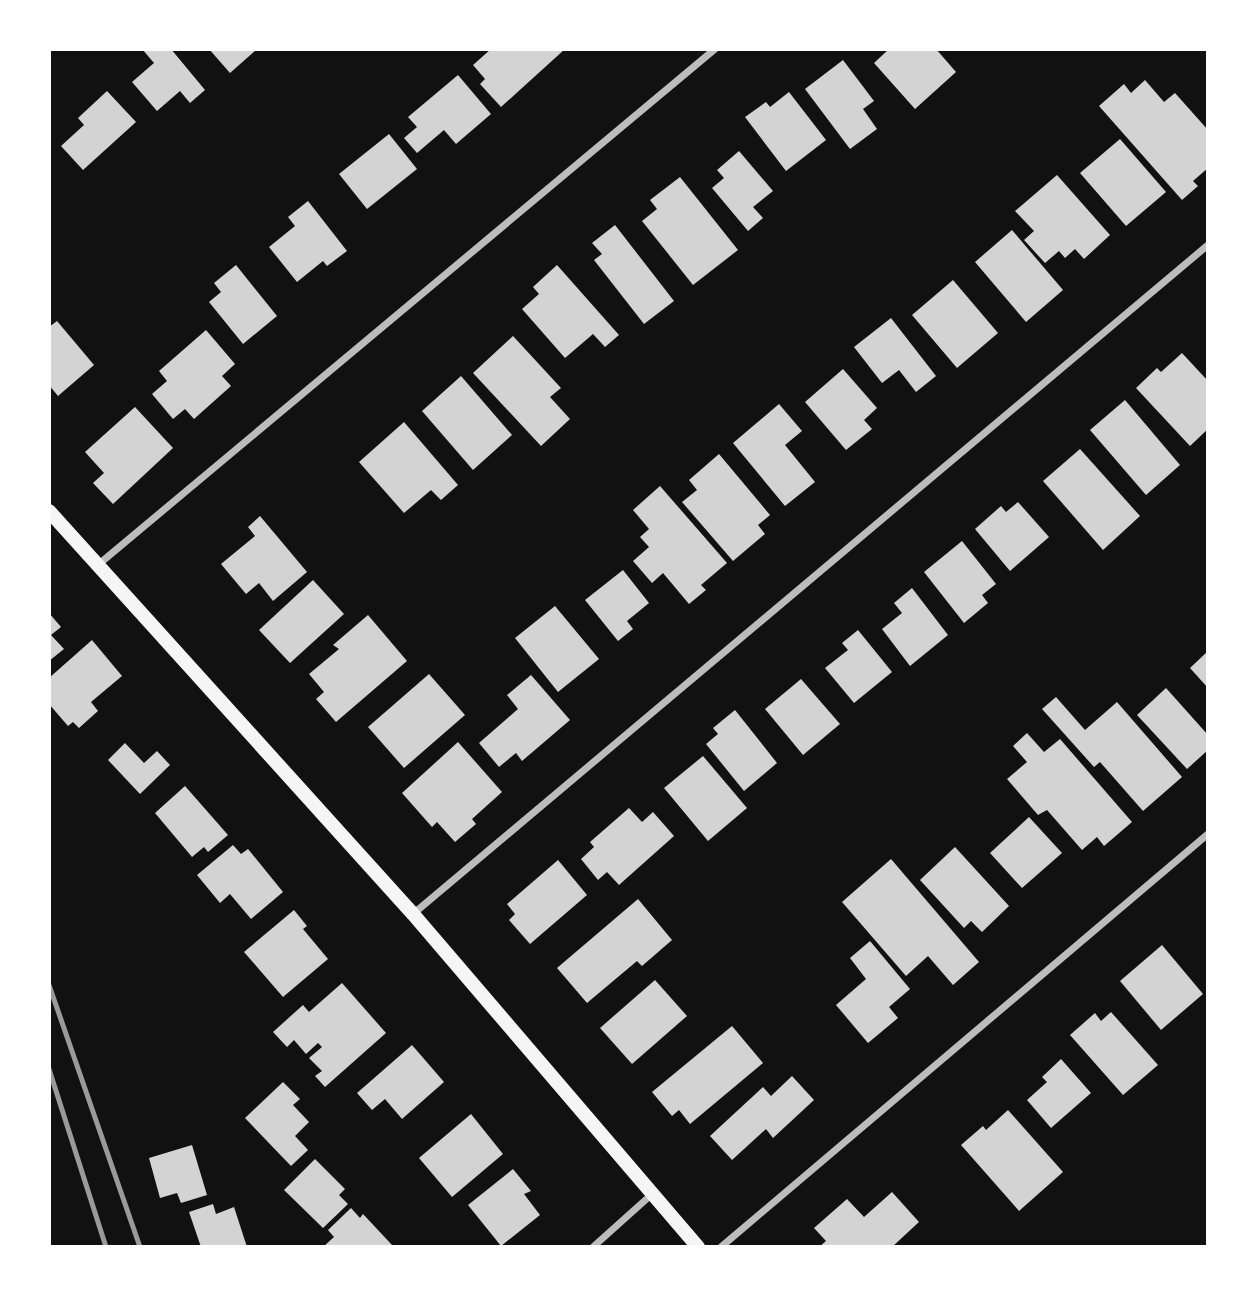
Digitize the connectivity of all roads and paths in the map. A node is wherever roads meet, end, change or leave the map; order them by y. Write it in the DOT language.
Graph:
graph roads {
  1 [pos="715,49"];
  2 [pos="1208,245"];
  3 [pos="49,511"];
  4 [pos="99,564"];
  5 [pos="1208,834"];
  6 [pos="412,914"];
  7 [pos="651,1195"];
  8 [pos="593,1247"];
  9 [pos="698,1247"];
  10 [pos="720,1247"];
  1 -- 4 [label="street"];
  2 -- 6 [label="street"];
  3 -- 4 [label="main road"];
  4 -- 6 [label="main road"];
  5 -- 10 [label="street"];
  6 -- 7 [label="main road"];
  7 -- 8 [label="street"];
  7 -- 9 [label="main road"];
}
